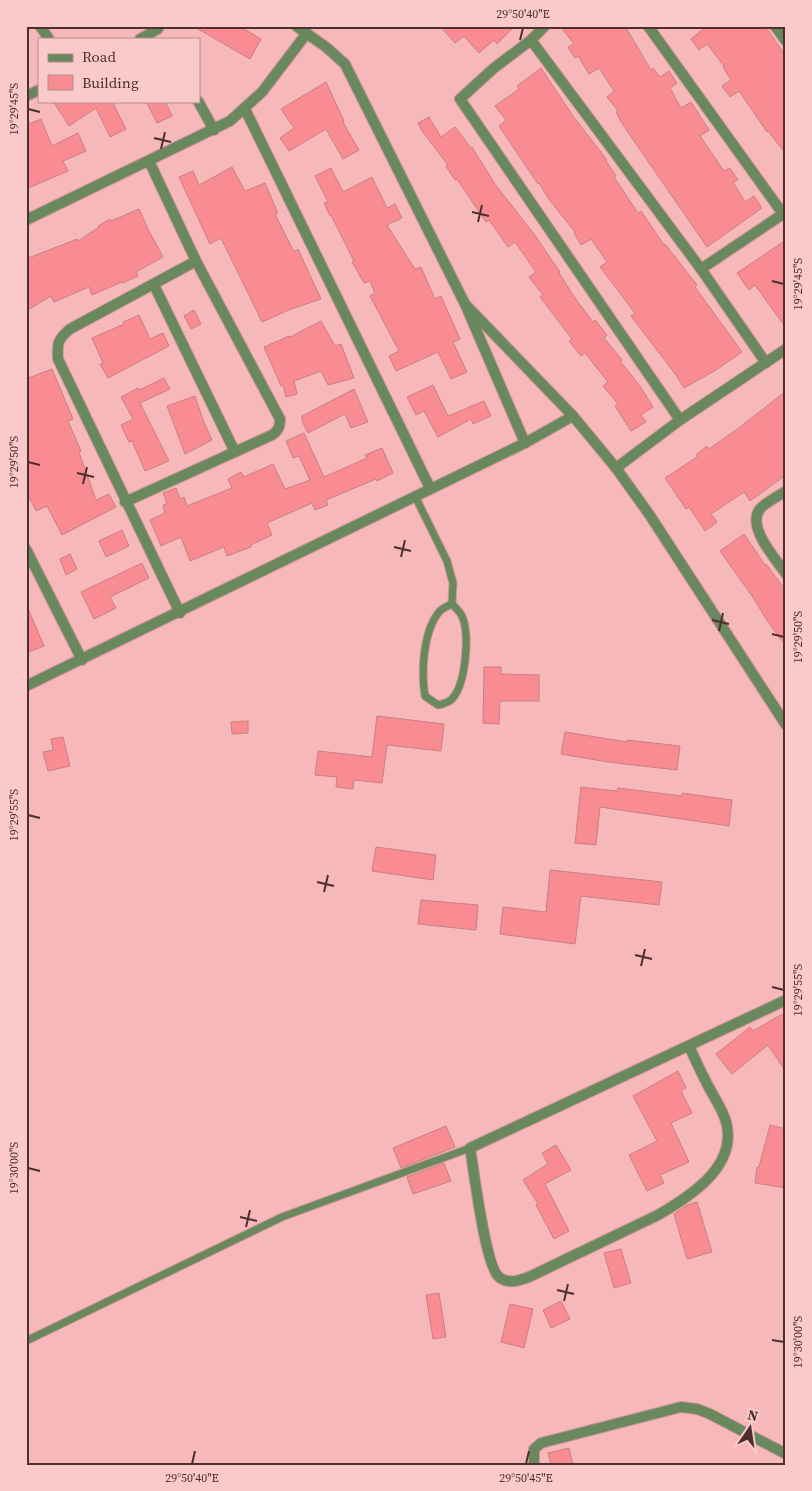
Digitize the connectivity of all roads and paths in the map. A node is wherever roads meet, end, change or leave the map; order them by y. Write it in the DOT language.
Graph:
graph roads {
  1 [pos="40,26"];
  2 [pos="296,26"];
  3 [pos="545,26"];
  4 [pos="648,26"];
  5 [pos="775,26"];
  6 [pos="158,28"];
  7 [pos="307,33"];
  8 [pos="48,38"];
  9 [pos="142,38"];
  10 [pos="531,40"];
  11 [pos="786,41"];
  12 [pos="38,90"];
  13 [pos="26,96"];
  14 [pos="199,102"];
  15 [pos="245,109"];
  16 [pos="214,130"];
  17 [pos="149,161"];
  18 [pos="784,213"];
  19 [pos="26,220"];
  20 [pos="196,261"];
  21 [pos="702,269"];
  22 [pos="154,284"];
  23 [pos="464,304"];
  24 [pos="786,349"];
  25 [pos="766,363"];
  26 [pos="574,416"];
  27 [pos="680,420"];
  28 [pos="525,443"];
  29 [pos="235,452"];
  30 [pos="616,468"];
  31 [pos="430,488"];
  32 [pos="786,491"];
  33 [pos="415,496"];
  34 [pos="126,502"];
  35 [pos="26,549"];
  36 [pos="786,574"];
  37 [pos="452,604"];
  38 [pos="180,613"];
  39 [pos="82,660"];
  40 [pos="26,686"];
  41 [pos="786,725"];
  42 [pos="786,1000"];
  43 [pos="689,1046"];
  44 [pos="470,1148"];
  45 [pos="26,1341"];
  46 [pos="786,1454"];
  47 [pos="534,1465"];
  1 -- 8 [label="street"];
  2 -- 7 [label="street"];
  3 -- 10 [label="street"];
  4 -- 18 [label="street"];
  5 -- 11 [label="street"];
  6 -- 9 [label="street"];
  7 -- 15 [label="street"];
  7 -- 23 [label="street"];
  10 -- 21 [label="street"];
  10 -- 27 [label="street"];
  12 -- 13 [label="street"];
  14 -- 16 [label="street"];
  15 -- 16 [label="street"];
  15 -- 31 [label="street"];
  16 -- 17 [label="street"];
  17 -- 19 [label="street"];
  17 -- 20 [label="street"];
  18 -- 21 [label="street"];
  20 -- 22 [label="street"];
  20 -- 29 [label="street"];
  21 -- 25 [label="street"];
  22 -- 29 [label="street"];
  22 -- 34 [label="street"];
  23 -- 26 [label="street"];
  23 -- 28 [label="street"];
  24 -- 25 [label="street"];
  25 -- 27 [label="street"];
  26 -- 28 [label="street"];
  26 -- 30 [label="street"];
  27 -- 30 [label="street"];
  28 -- 31 [label="street"];
  29 -- 34 [label="street"];
  30 -- 41 [label="street"];
  31 -- 33 [label="street"];
  32 -- 36 [label="street"];
  33 -- 37 [label="lane"];
  33 -- 38 [label="street"];
  34 -- 38 [label="street"];
  35 -- 39 [label="street"];
  37 -- 37 [label="lane"];
  38 -- 39 [label="street"];
  39 -- 40 [label="street"];
  42 -- 43 [label="street"];
  43 -- 44 [label="street"];
  43 -- 44 [label="street"];
  44 -- 45 [label="lane"];
  46 -- 47 [label="street"];
}
